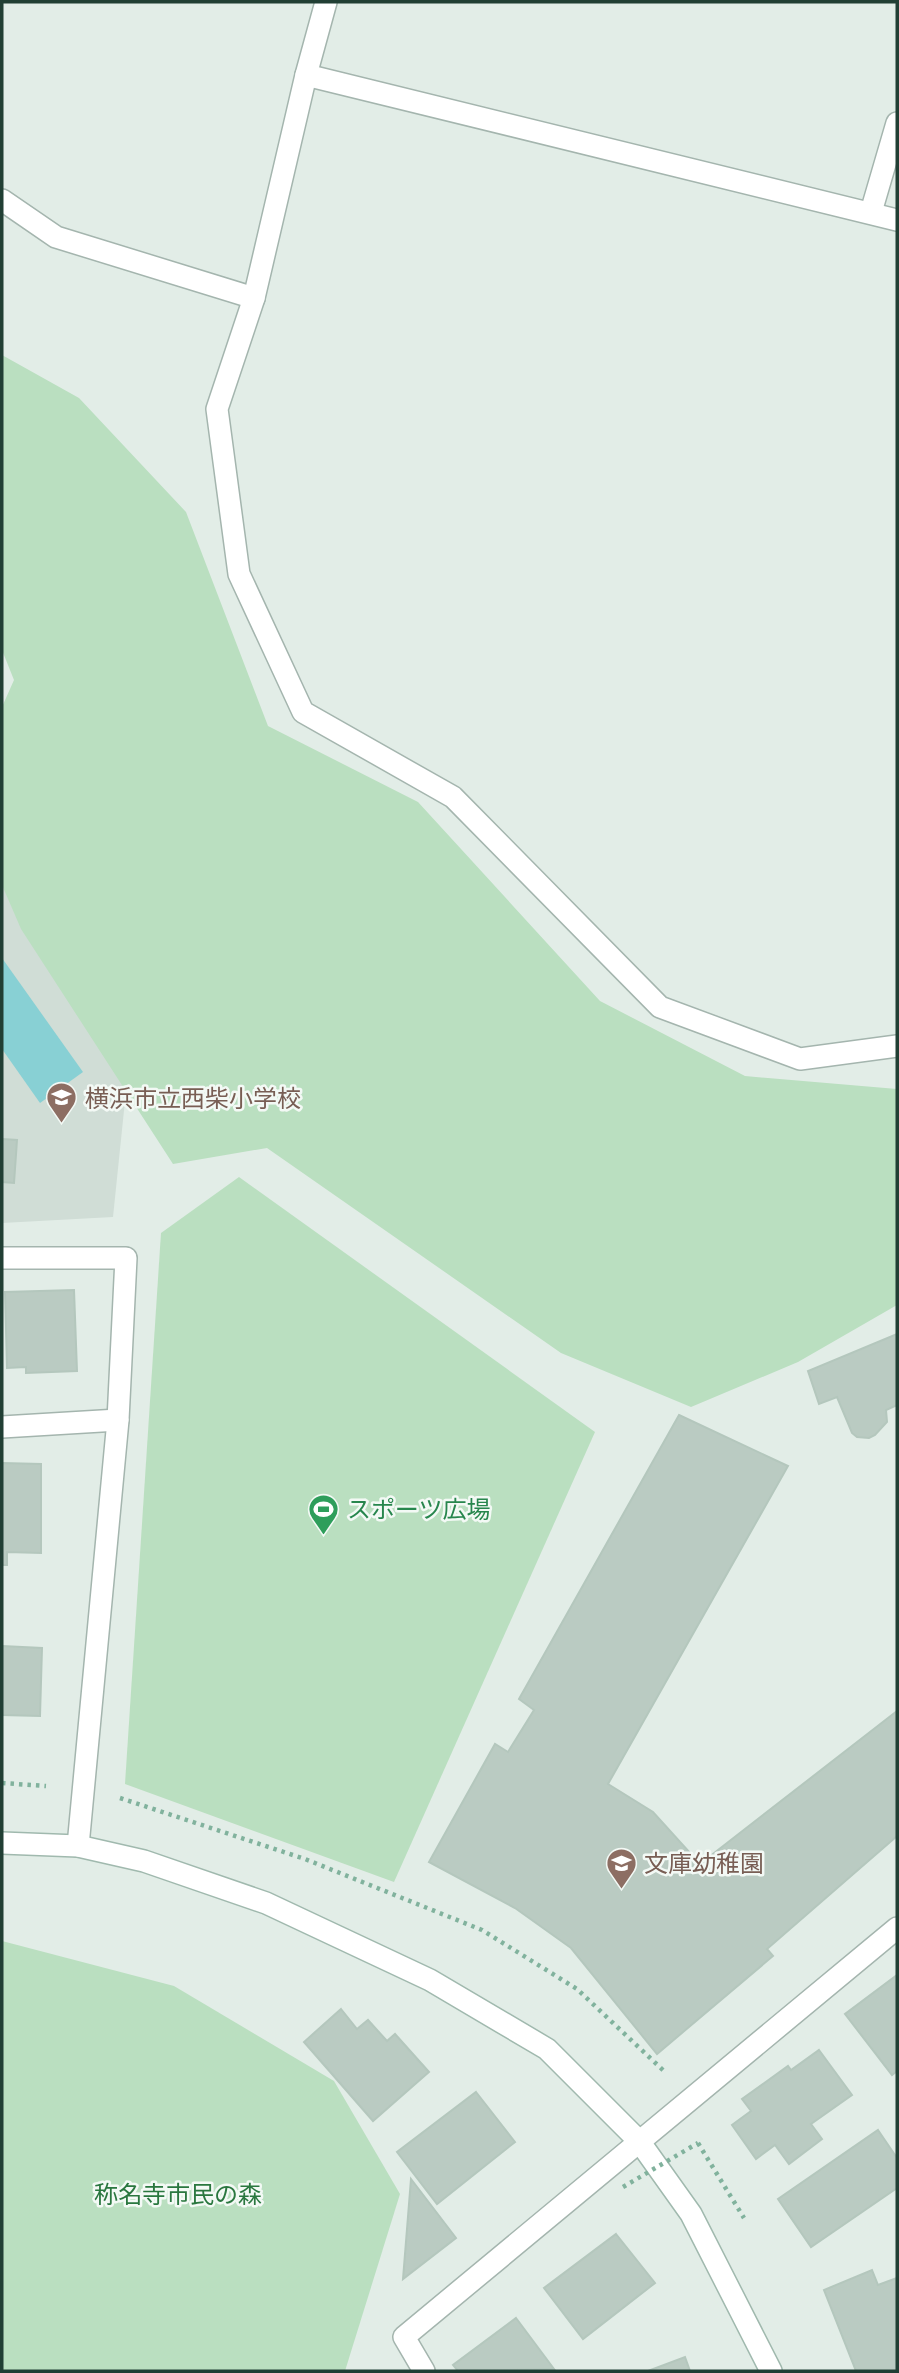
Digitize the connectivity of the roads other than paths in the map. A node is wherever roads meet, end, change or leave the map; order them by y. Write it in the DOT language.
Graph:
graph roads {
  1 [pos="326,2"];
  2 [pos="306,75"];
  3 [pos="897,123"];
  4 [pos="2,200"];
  5 [pos="871,212"];
  6 [pos="897,220"];
  7 [pos="254,298"];
  8 [pos="897,1046"];
  9 [pos="2,1258"];
  10 [pos="118,1420"];
  11 [pos="2,1427"];
  12 [pos="2,1843"];
  13 [pos="78,1846"];
  14 [pos="897,1928"];
  15 [pos="639,2141"];
  16 [pos="424,2371"];
  17 [pos="771,2371"];
  1 -- 2 [label="street"];
  2 -- 5 [label="street"];
  2 -- 7 [label="street"];
  3 -- 5 [label="street"];
  4 -- 7 [label="street"];
  5 -- 6 [label="street"];
  7 -- 8 [label="street"];
  9 -- 10 [label="street"];
  10 -- 11 [label="street"];
  10 -- 13 [label="street"];
  12 -- 13 [label="street"];
  13 -- 15 [label="street"];
  14 -- 15 [label="street"];
  15 -- 16 [label="street"];
  15 -- 17 [label="street"];
}
